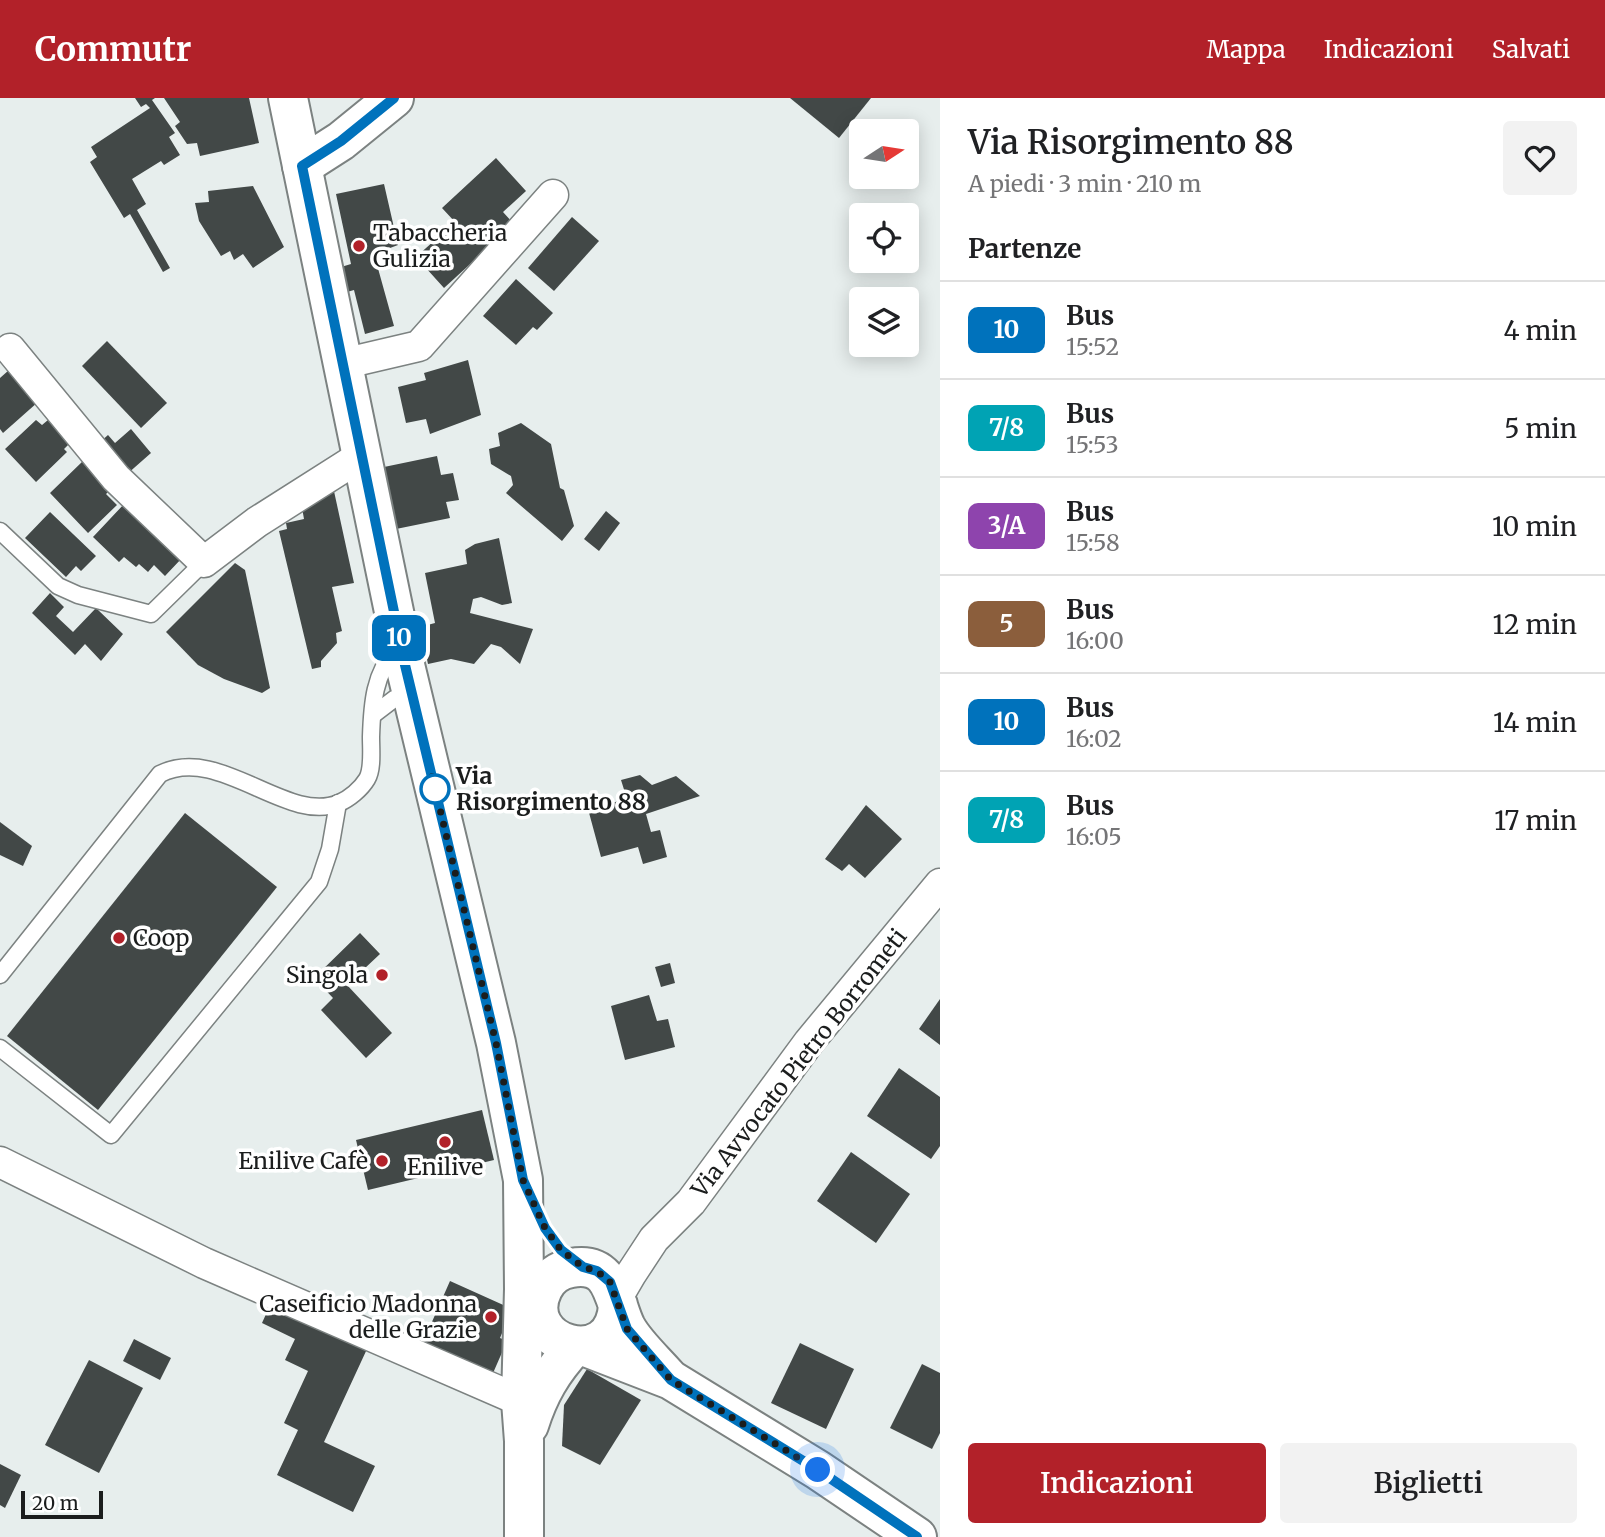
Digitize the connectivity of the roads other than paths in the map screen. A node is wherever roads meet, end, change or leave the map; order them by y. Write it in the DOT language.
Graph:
graph roads {
  1 [pos="288,98"];
  2 [pos="394,98"];
  3 [pos="302,166"];
  4 [pos="553,195"];
  5 [pos="10,349"];
  6 [pos="342,364"];
  7 [pos="360,456"];
  8 [pos="0,531"];
  9 [pos="204,562"];
  10 [pos="400,645"];
  11 [pos="412,697"];
  12 [pos="373,715"];
  13 [pos="338,803"];
  14 [pos="940,884"];
  15 [pos="0,975"];
  16 [pos="0,1048"];
  17 [pos="0,1163"];
  18 [pos="523,1180"];
  19 [pos="654,1240"];
  20 [pos="586,1268"];
  21 [pos="617,1301"];
  22 [pos="535,1305"];
  23 [pos="579,1346"];
  24 [pos="671,1380"];
  25 [pos="521,1401"];
  26 [pos="524,1441"];
  27 [pos="524,1537"];
  28 [pos="917,1537"];
  1 -- 3 [label="street"];
  2 -- 3 [label="street"];
  3 -- 6 [label="street"];
  4 -- 6 [label="street"];
  5 -- 9 [label="street"];
  6 -- 7 [label="street"];
  7 -- 9 [label="street"];
  7 -- 10 [label="street"];
  8 -- 9 [label="lane"];
  10 -- 11 [label="street"];
  10 -- 12 [label="lane"];
  11 -- 12 [label="lane"];
  11 -- 18 [label="street"];
  12 -- 13 [label="lane"];
  13 -- 15 [label="lane"];
  13 -- 16 [label="lane"];
  14 -- 19 [label="street, Via Avvocato Pietro Borrometi"];
  17 -- 25 [label="street"];
  18 -- 20 [label="street"];
  18 -- 22 [label="street"];
  19 -- 20 [label="street"];
  19 -- 21 [label="street"];
  20 -- 21 [label="street"];
  20 -- 22 [label="street"];
  21 -- 23 [label="street"];
  21 -- 24 [label="street"];
  22 -- 23 [label="street"];
  22 -- 25 [label="street"];
  23 -- 24 [label="street"];
  23 -- 26 [label="street"];
  24 -- 28 [label="street"];
  25 -- 26 [label="street"];
  26 -- 27 [label="street"];
}
